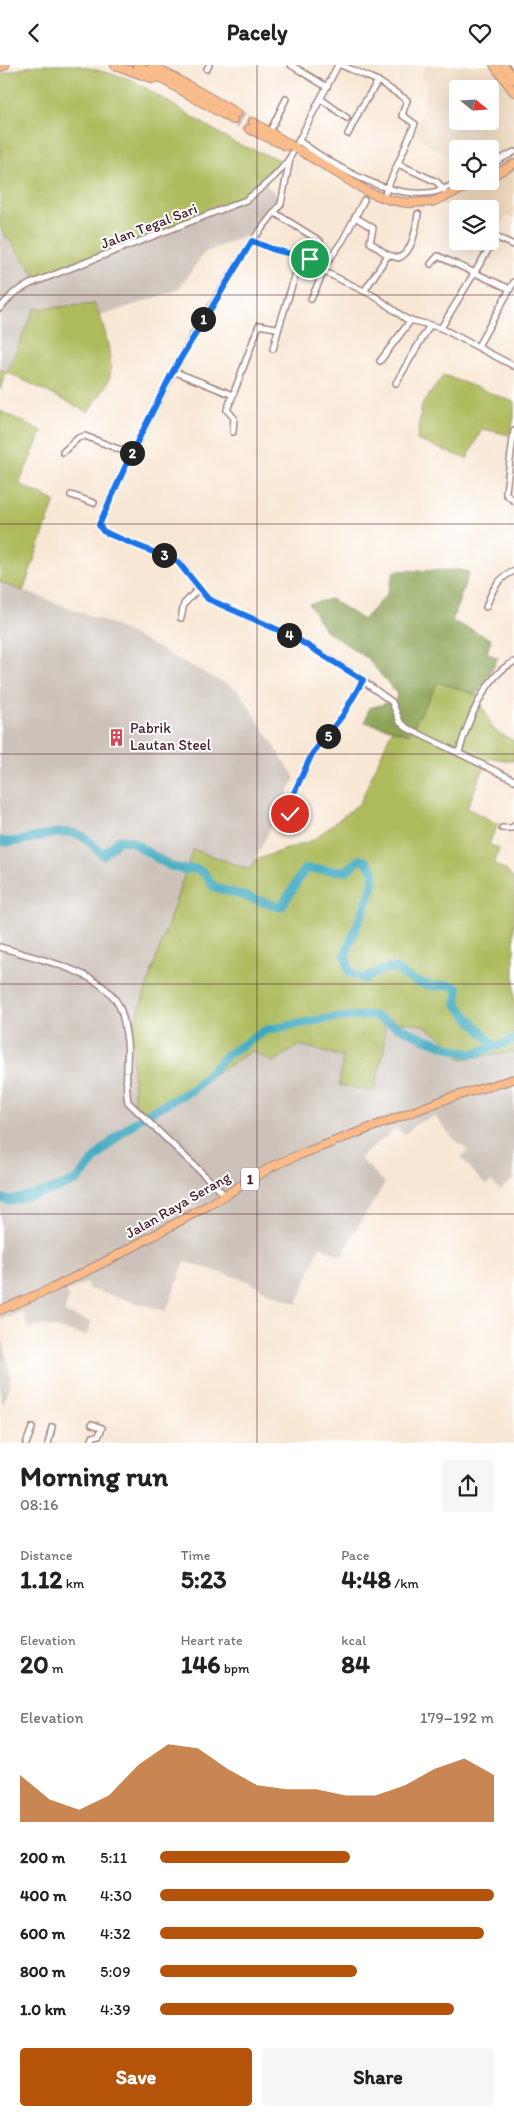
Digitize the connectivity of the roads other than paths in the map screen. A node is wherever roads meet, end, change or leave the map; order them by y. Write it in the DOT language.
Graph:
graph roads {
  1 [pos="4,65"];
  2 [pos="115,65"];
  3 [pos="137,65"];
  4 [pos="152,65"];
  5 [pos="161,65"];
  6 [pos="291,65"];
  7 [pos="340,65"];
  8 [pos="499,66"];
  9 [pos="0,67"];
  10 [pos="514,79"];
  11 [pos="182,81"];
  12 [pos="378,81"];
  13 [pos="327,87"];
  14 [pos="180,91"];
  15 [pos="514,92"];
  16 [pos="286,99"];
  17 [pos="321,99"];
  18 [pos="347,118"];
  19 [pos="270,131"];
  20 [pos="348,133"];
  21 [pos="297,147"];
  22 [pos="514,152"];
  23 [pos="290,159"];
  24 [pos="499,160"];
  25 [pos="514,164"];
  26 [pos="398,165"];
  27 [pos="499,172"];
  28 [pos="449,186"];
  29 [pos="388,188"];
  30 [pos="444,189"];
  31 [pos="461,190"];
  32 [pos="383,198"];
  33 [pos="364,200"];
  34 [pos="275,213"];
  35 [pos="418,214"];
  36 [pos="355,217"];
  37 [pos="499,238"];
  38 [pos="252,241"];
  39 [pos="514,245"];
  40 [pos="487,250"];
  41 [pos="388,255"];
  42 [pos="301,257"];
  43 [pos="312,259"];
  44 [pos="431,264"];
  45 [pos="324,269"];
  46 [pos="474,271"];
  47 [pos="514,282"];
  48 [pos="510,289"];
  49 [pos="365,291"];
  50 [pos="311,299"];
  51 [pos="0,308"];
  52 [pos="411,320"];
  53 [pos="430,325"];
  54 [pos="279,327"];
  55 [pos="441,328"];
  56 [pos="478,346"];
  57 [pos="273,349"];
  58 [pos="380,361"];
  59 [pos="514,367"];
  60 [pos="173,371"];
  61 [pos="396,383"];
  62 [pos="233,395"];
  63 [pos="514,431"];
  64 [pos="233,433"];
  65 [pos="63,451"];
  66 [pos="131,454"];
  67 [pos="511,477"];
  68 [pos="70,495"];
  69 [pos="514,501"];
  70 [pos="106,509"];
  71 [pos="514,571"];
  72 [pos="198,589"];
  73 [pos="486,607"];
  74 [pos="181,618"];
  75 [pos="514,662"];
  76 [pos="363,680"];
  77 [pos="459,752"];
  78 [pos="514,780"];
  79 [pos="298,819"];
  80 [pos="514,826"];
  81 [pos="502,828"];
  82 [pos="0,947"];
  83 [pos="514,1079"];
  84 [pos="225,1195"];
  85 [pos="0,1310"];
  86 [pos="92,1424"];
  87 [pos="52,1427"];
  88 [pos="32,1428"];
  89 [pos="26,1443"];
  90 [pos="48,1443"];
  91 [pos="90,1443"];
  1 -- 9 [label="highway"];
  2 -- 14 [label="highway"];
  3 -- 14 [label="highway"];
  4 -- 11 [label="highway"];
  5 -- 11 [label="highway"];
  6 -- 13 [label="street"];
  7 -- 12 [label="street"];
  7 -- 13 [label="street, Jalan Tegal Sari"];
  8 -- 10 [label="highway"];
  8 -- 15 [label="highway"];
  11 -- 14 [label="highway"];
  12 -- 20 [label="street"];
  12 -- 26 [label="street"];
  13 -- 17 [label="street, Jalan Tegal Sari"];
  16 -- 19 [label="street"];
  17 -- 18 [label="street"];
  17 -- 21 [label="street, Jalan Tegal Sari"];
  19 -- 21 [label="highway"];
  19 -- 21 [label="highway"];
  21 -- 23 [label="street, Jalan Tegal Sari"];
  21 -- 29 [label="street"];
  21 -- 32 [label="highway"];
  22 -- 24 [label="street"];
  23 -- 34 [label="street"];
  23 -- 51 [label="street, Jalan Tegal Sari"];
  25 -- 27 [label="highway"];
  26 -- 29 [label="street"];
  26 -- 30 [label="street"];
  28 -- 30 [label="street"];
  29 -- 30 [label="street"];
  29 -- 32 [label="street"];
  31 -- 32 [label="highway"];
  33 -- 36 [label="street"];
  34 -- 38 [label="street"];
  34 -- 43 [label="street"];
  35 -- 41 [label="street"];
  36 -- 41 [label="street"];
  36 -- 45 [label="street"];
  37 -- 39 [label="street"];
  38 -- 42 [label="street"];
  38 -- 60 [label="street"];
  40 -- 46 [label="street"];
  41 -- 49 [label="street"];
  42 -- 43 [label="street"];
  42 -- 54 [label="street"];
  43 -- 45 [label="street"];
  44 -- 46 [label="street"];
  45 -- 49 [label="street"];
  45 -- 50 [label="street"];
  46 -- 48 [label="street"];
  46 -- 55 [label="street"];
  47 -- 48 [label="street"];
  48 -- 56 [label="street"];
  49 -- 52 [label="street"];
  52 -- 53 [label="street"];
  52 -- 58 [label="street"];
  53 -- 55 [label="street"];
  53 -- 61 [label="street"];
  54 -- 57 [label="street"];
  54 -- 62 [label="street"];
  55 -- 56 [label="street"];
  56 -- 59 [label="street"];
  60 -- 62 [label="street"];
  60 -- 66 [label="street"];
  62 -- 64 [label="street"];
  63 -- 67 [label="street"];
  65 -- 66 [label="street"];
  66 -- 70 [label="street"];
  67 -- 69 [label="street"];
  68 -- 70 [label="street"];
  70 -- 72 [label="street"];
  71 -- 73 [label="street"];
  72 -- 74 [label="street"];
  72 -- 76 [label="street"];
  75 -- 77 [label="street"];
  76 -- 77 [label="street"];
  76 -- 79 [label="street"];
  77 -- 78 [label="street"];
  80 -- 81 [label="street"];
  82 -- 84 [label="street"];
  83 -- 84 [label="highway, Jalan Raya Serang / 1"];
  84 -- 85 [label="highway, Jalan Raya Serang / 1"];
  86 -- 91 [label="street"];
  87 -- 90 [label="street"];
  88 -- 89 [label="street"];
}
